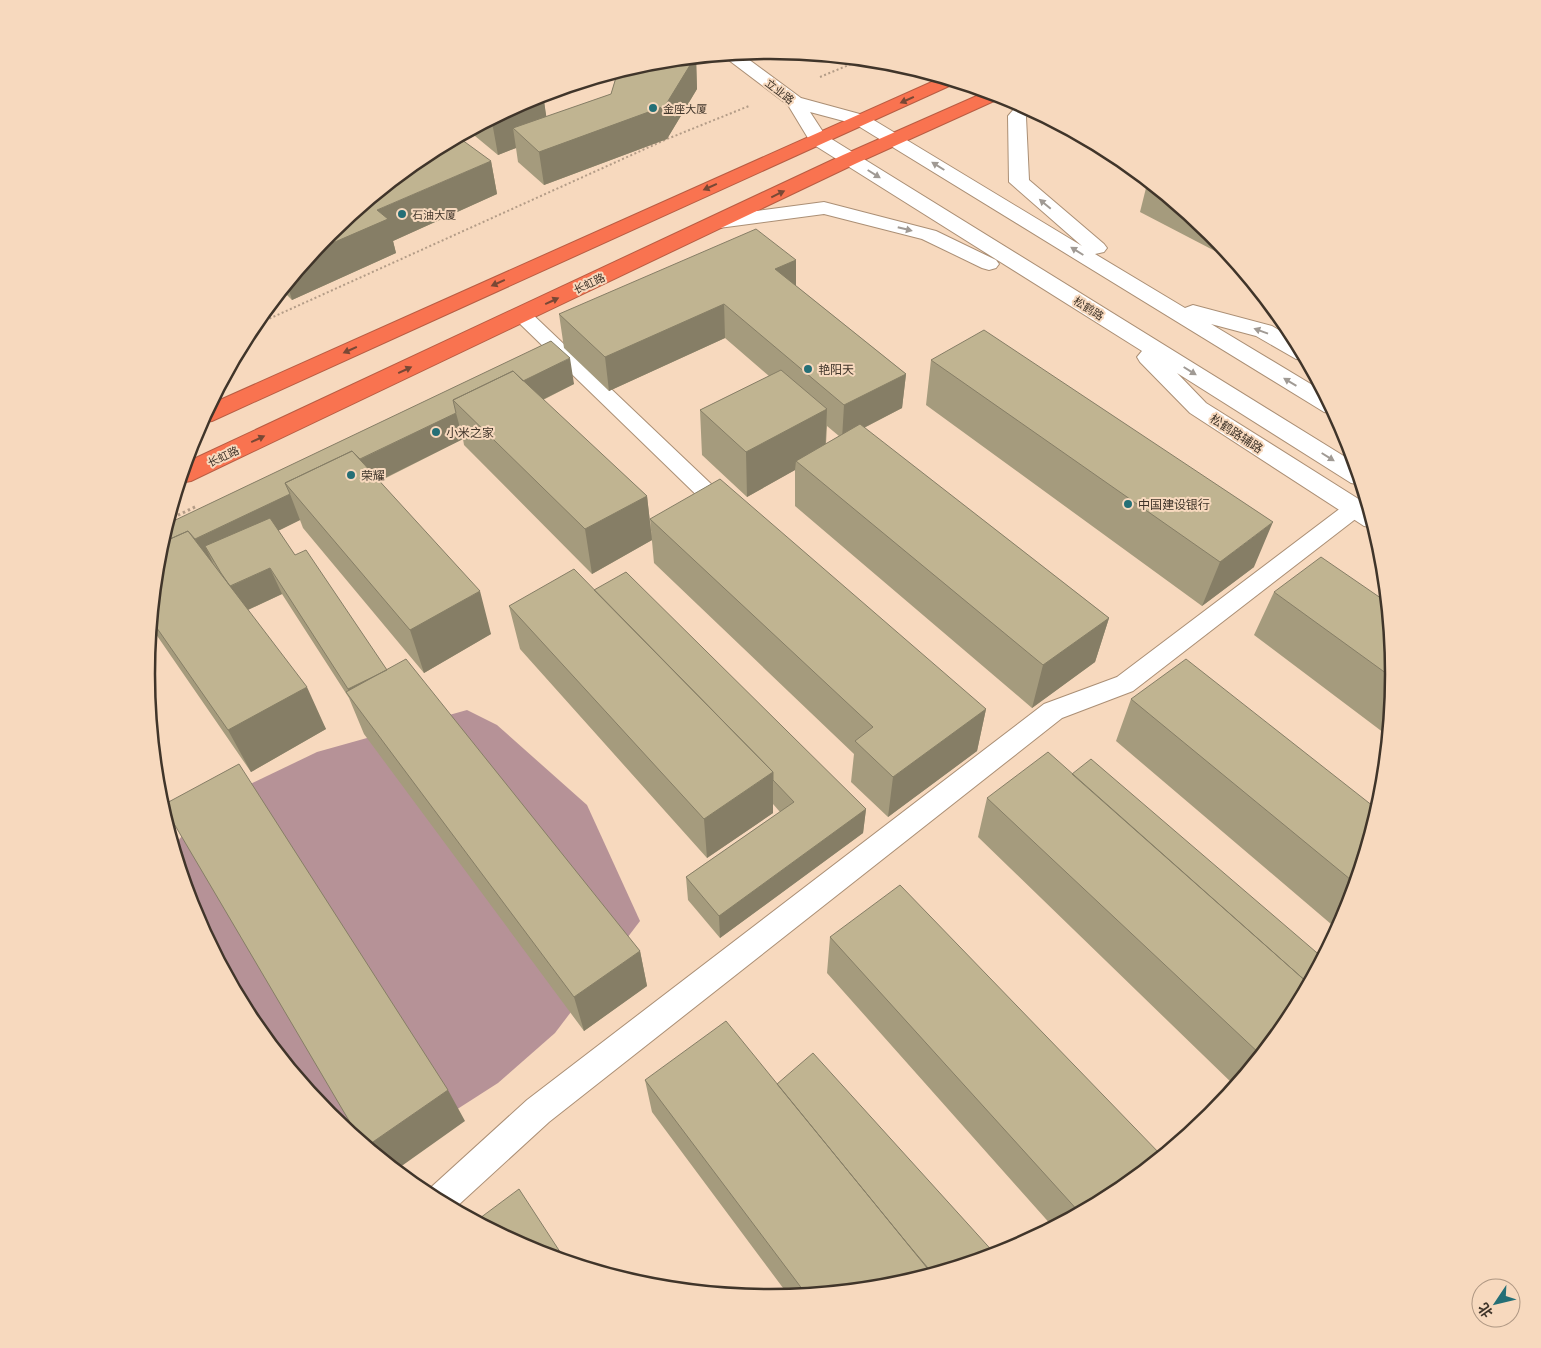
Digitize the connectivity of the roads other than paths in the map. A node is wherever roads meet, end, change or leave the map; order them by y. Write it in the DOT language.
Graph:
graph roads {
  1 [pos="738,60"];
  2 [pos="943,84"];
  3 [pos="789,97"];
  4 [pos="987,98"];
  5 [pos="1020,112"];
  6 [pos="862,120"];
  7 [pos="818,139"];
  8 [pos="894,139"];
  9 [pos="850,159"];
  10 [pos="719,222"];
  11 [pos="1162,304"];
  12 [pos="522,315"];
  13 [pos="1117,326"];
  14 [pos="1291,346"];
  15 [pos="1321,400"];
  16 [pos="215,411"];
  17 [pos="190,471"];
  18 [pos="1351,472"];
  19 [pos="721,506"];
  20 [pos="1364,514"];
  21 [pos="445,1196"];
  1 -- 3 [label="main road, 立业路"];
  2 -- 6 [label="highway, one-way"];
  3 -- 6 [label="main road"];
  3 -- 7 [label="main road, 立业路"];
  4 -- 8 [label="highway, 长虹路"];
  11 -- 5 [label="main road, one-way"];
  6 -- 7 [label="highway"];
  6 -- 8 [label="main road"];
  7 -- 9 [label="main road, 松鹤路"];
  7 -- 16 [label="highway, one-way"];
  8 -- 9 [label="highway, 长虹路"];
  11 -- 8 [label="main road, one-way"];
  10 -- 9 [label="highway, 长虹路, one-way"];
  9 -- 13 [label="main road, 松鹤路, one-way"];
  12 -- 10 [label="highway, 长虹路, one-way"];
  10 -- 13 [label="main road, one-way"];
  14 -- 11 [label="main road, one-way"];
  15 -- 11 [label="main road, one-way"];
  17 -- 12 [label="highway, 长虹路, one-way"];
  12 -- 19 [label="lane"];
  13 -- 18 [label="main road, 松鹤路, one-way"];
  13 -- 20 [label="main road, 松鹤路辅路"];
  20 -- 21 [label="lane"];
}
